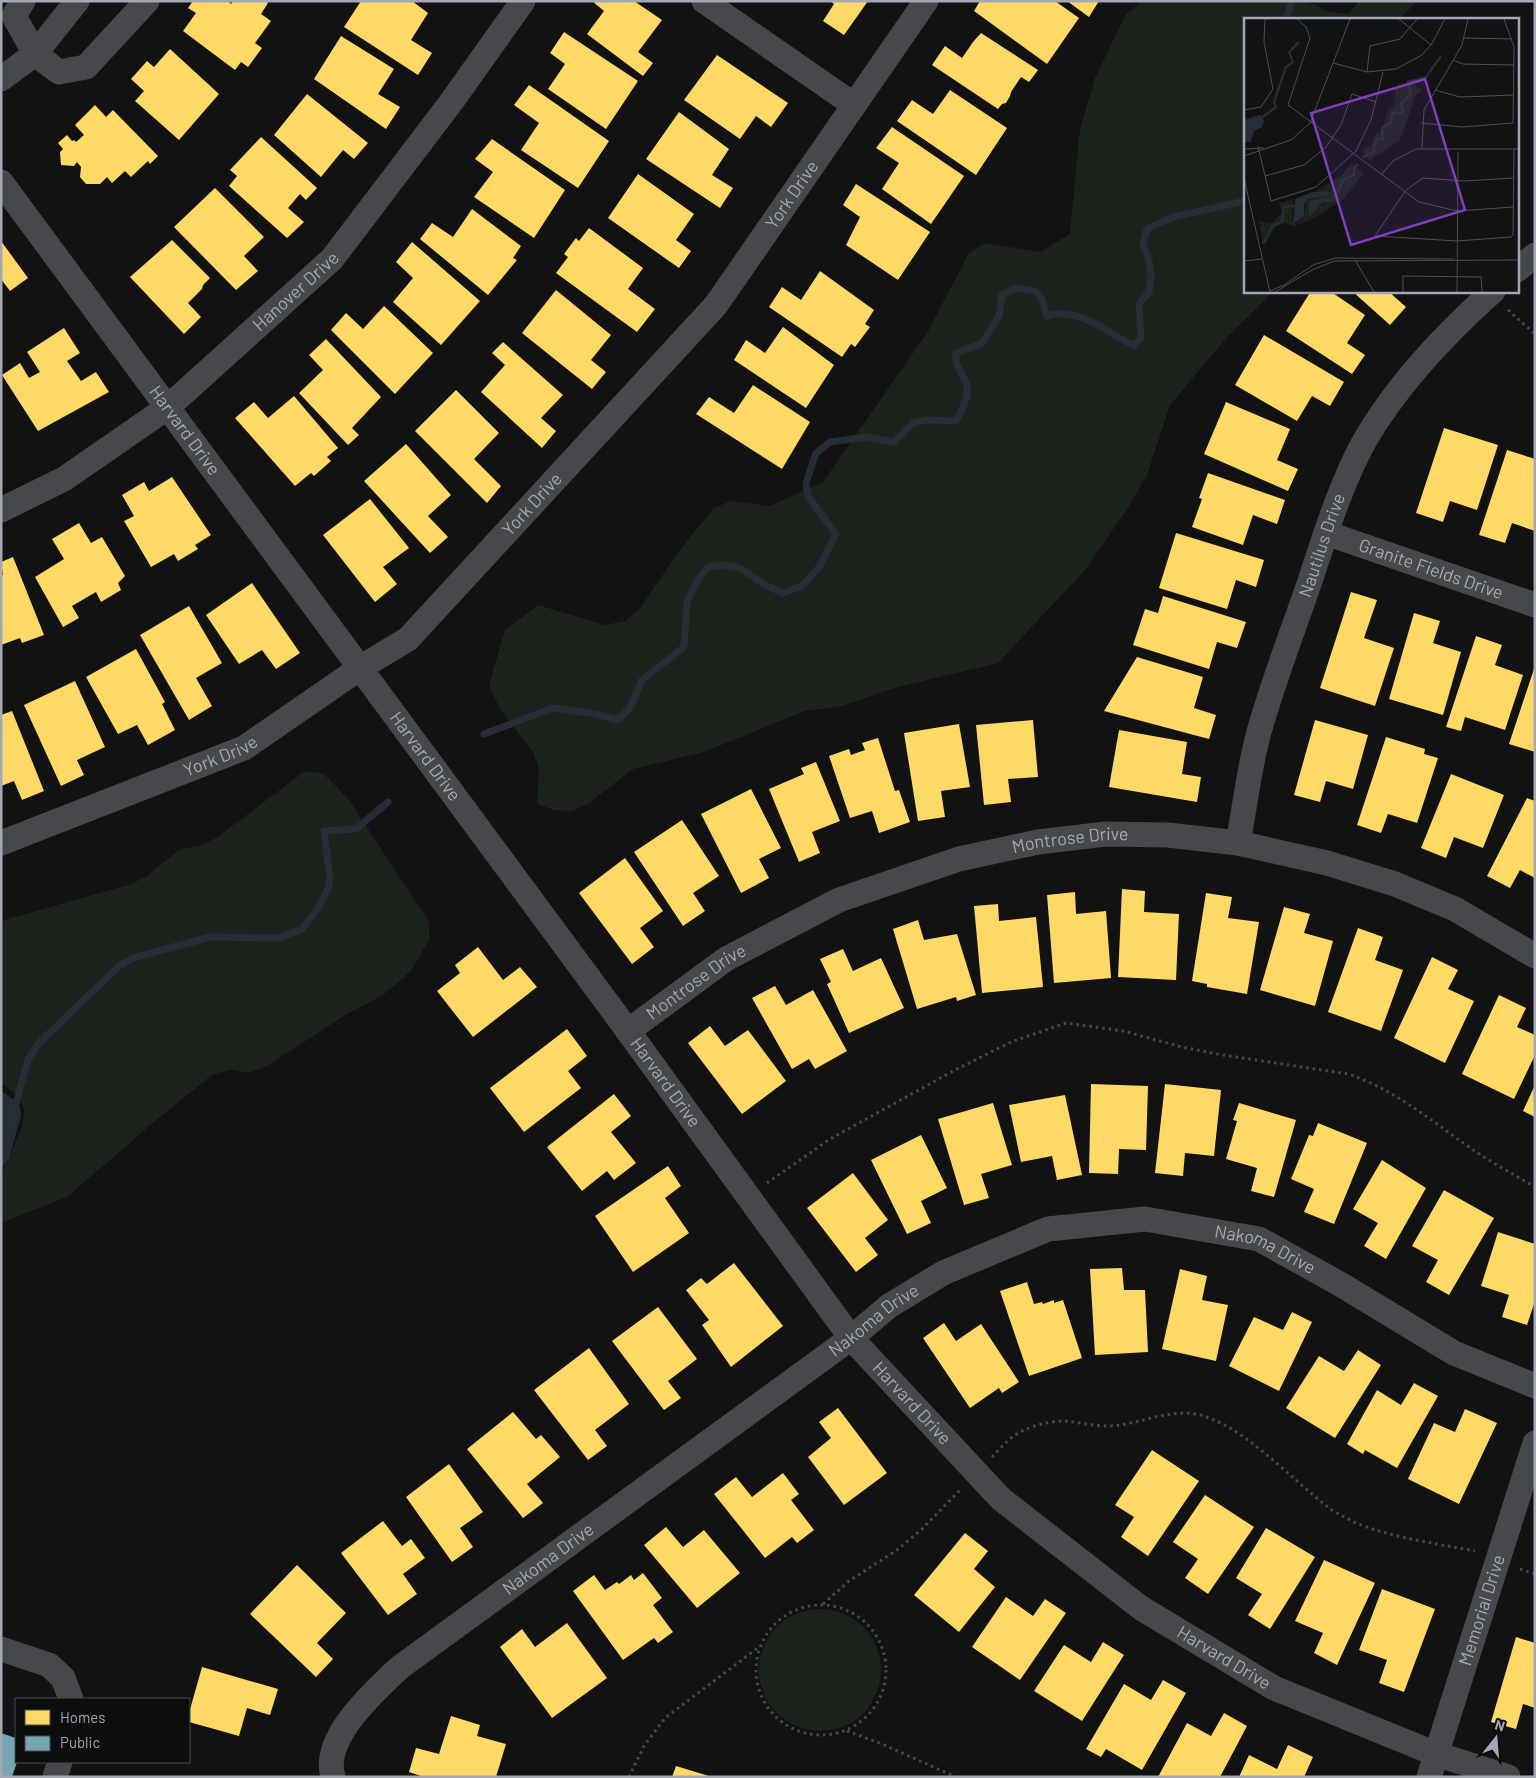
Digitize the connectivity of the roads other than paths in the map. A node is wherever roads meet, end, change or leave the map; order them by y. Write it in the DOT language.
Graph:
graph roads {
  1 [pos="23,1"];
  2 [pos="77,1"];
  3 [pos="147,1"];
  4 [pos="523,1"];
  5 [pos="704,1"];
  6 [pos="926,1"];
  7 [pos="35,54"];
  8 [pos="1,79"];
  9 [pos="854,106"];
  10 [pos="1,182"];
  11 [pos="1535,255"];
  12 [pos="1518,269"];
  13 [pos="1501,301"];
  14 [pos="168,407"];
  15 [pos="1,510"];
  16 [pos="1326,533"];
  17 [pos="1535,605"];
  18 [pos="360,668"];
  19 [pos="1,843"];
  20 [pos="1238,843"];
  21 [pos="1535,956"];
  22 [pos="628,1030"];
  23 [pos="851,1338"];
  24 [pos="1535,1386"];
  25 [pos="1535,1443"];
  26 [pos="1,1649"];
  27 [pos="71,1698"];
  28 [pos="60,1763"];
  29 [pos="1432,1766"];
  30 [pos="55,1777"];
  31 [pos="333,1777"];
  32 [pos="1508,1777"];
  1 -- 7 [label="street"];
  2 -- 7 [label="street"];
  3 -- 7 [label="street"];
  4 -- 14 [label="street, Hanover Drive"];
  5 -- 9 [label="street"];
  6 -- 9 [label="street, York Drive"];
  7 -- 8 [label="street"];
  9 -- 18 [label="street, York Drive"];
  10 -- 14 [label="street, Harvard Drive"];
  11 -- 12 [label="street"];
  13 -- 16 [label="street, Nautilus Drive"];
  14 -- 15 [label="street, Hanover Drive"];
  14 -- 18 [label="street, Harvard Drive"];
  16 -- 17 [label="street, Granite Fields Drive"];
  16 -- 20 [label="street, Nautilus Drive"];
  18 -- 19 [label="street, York Drive"];
  18 -- 22 [label="street, Harvard Drive"];
  20 -- 21 [label="street, Montrose Drive"];
  20 -- 22 [label="street, Montrose Drive"];
  22 -- 23 [label="street, Harvard Drive"];
  23 -- 24 [label="street, Nakoma Drive"];
  23 -- 29 [label="street, Harvard Drive"];
  23 -- 31 [label="street, Nakoma Drive"];
  25 -- 29 [label="street, Memorial Drive"];
  26 -- 27 [label="street"];
  28 -- 30 [label="street"];
  29 -- 32 [label="street, Harvard Drive"];
}
